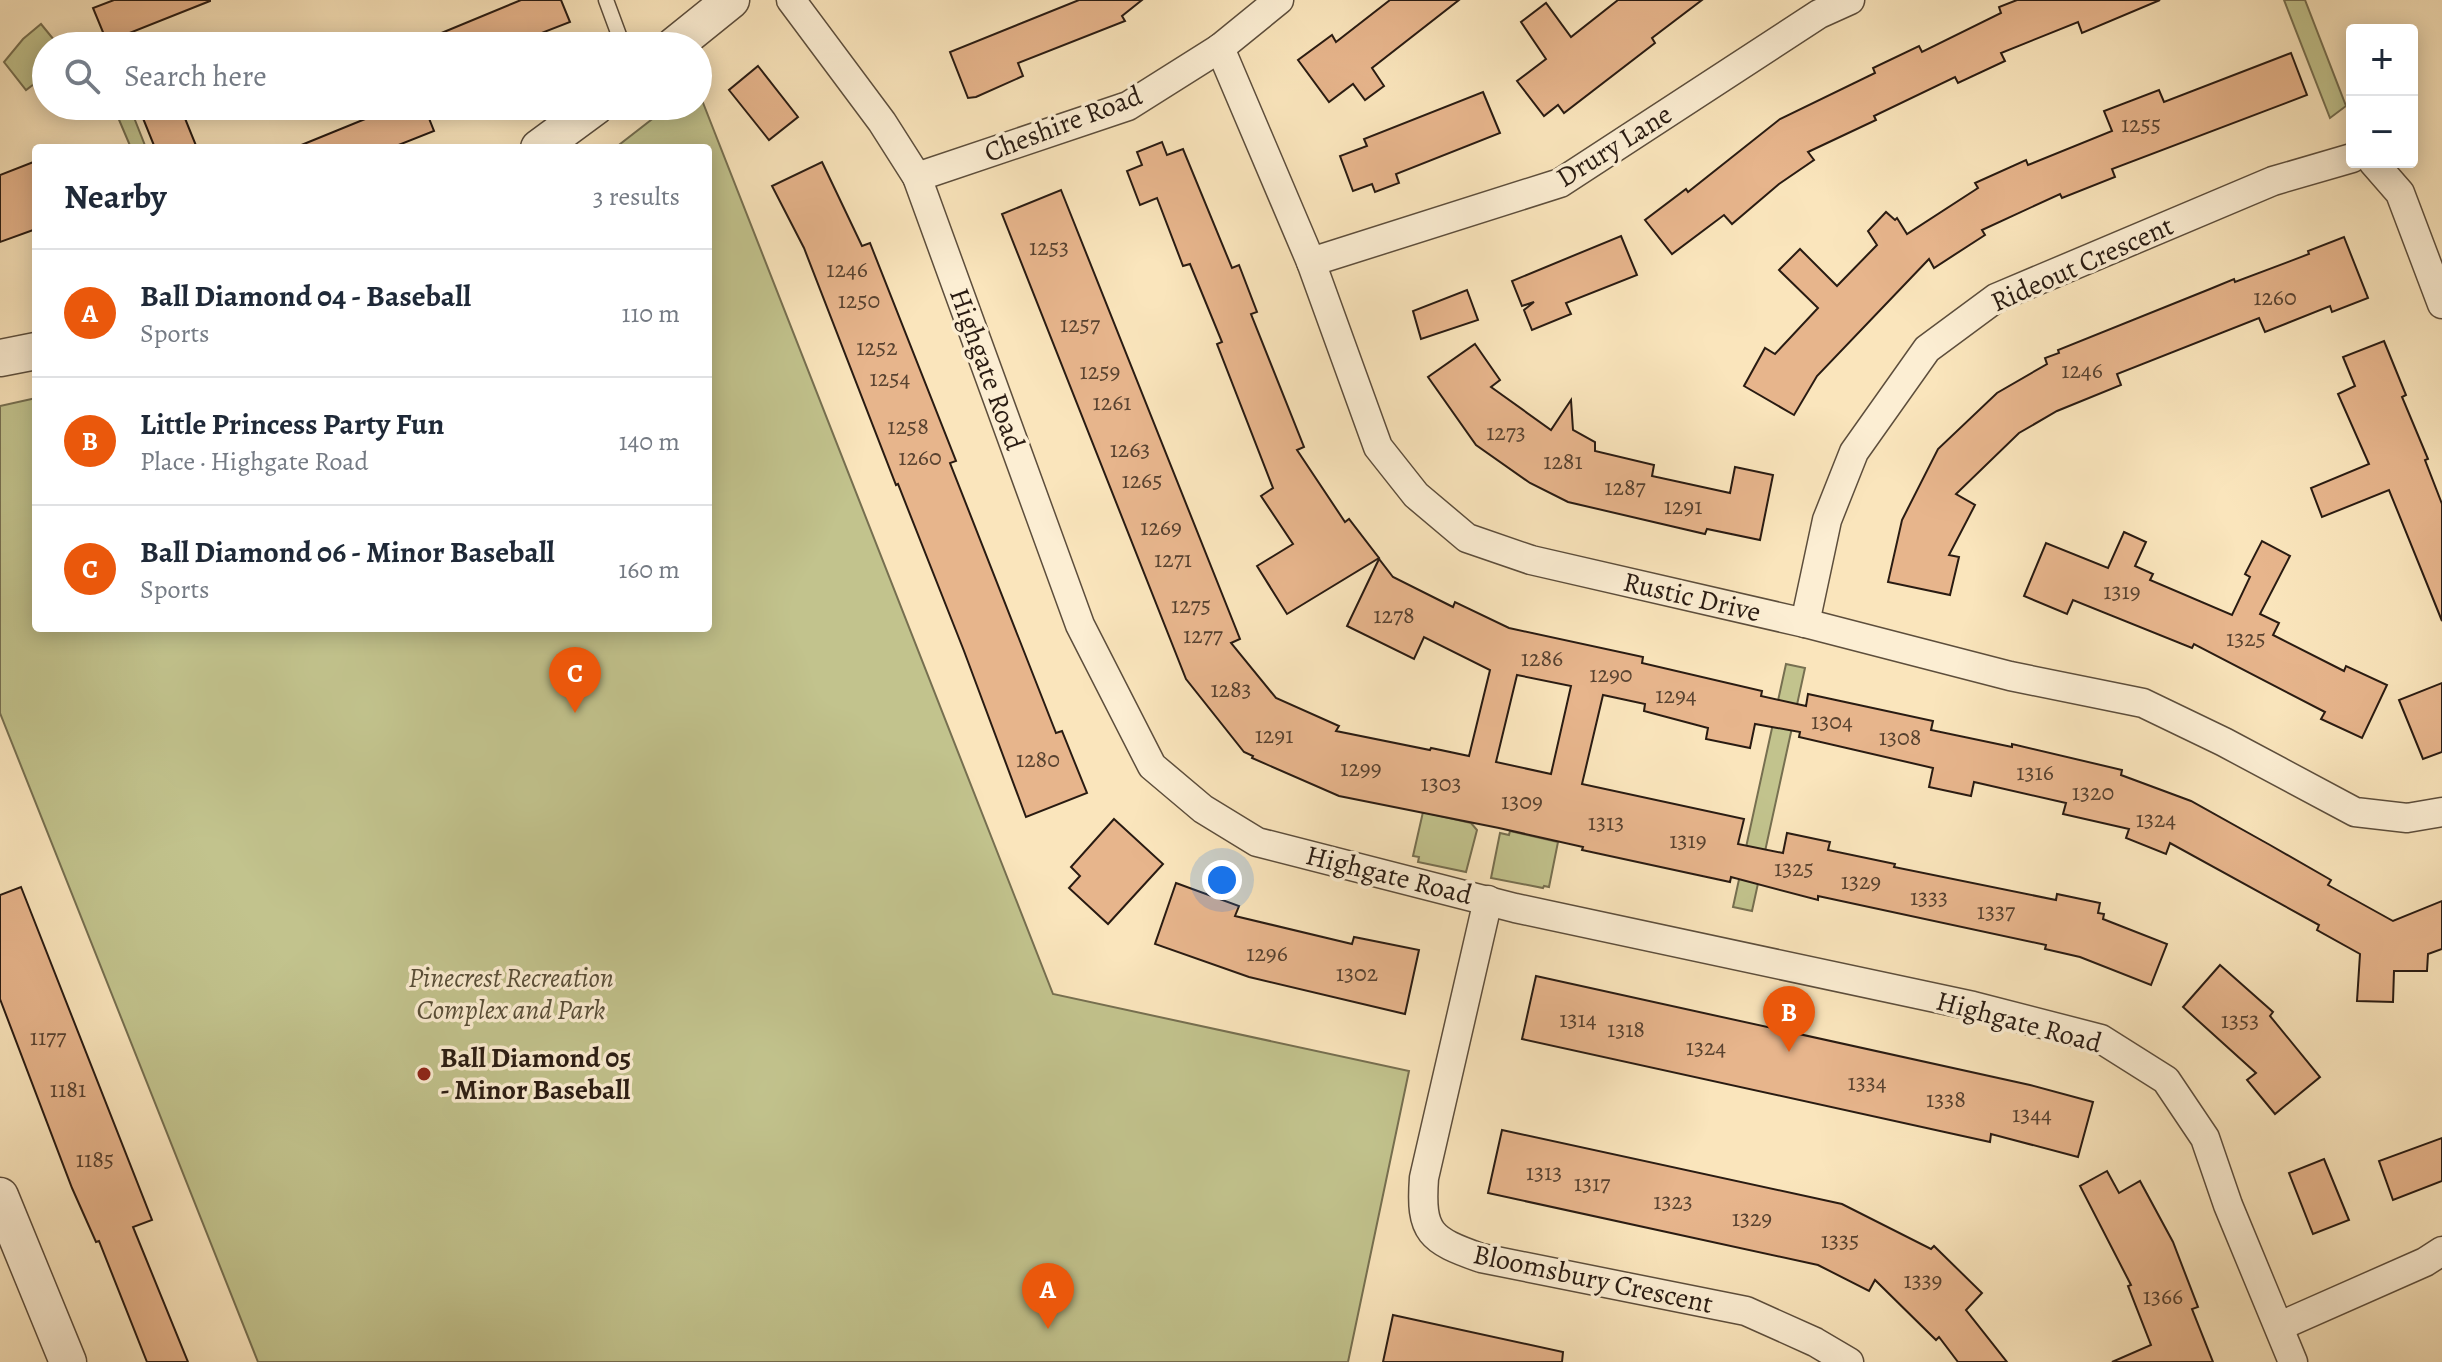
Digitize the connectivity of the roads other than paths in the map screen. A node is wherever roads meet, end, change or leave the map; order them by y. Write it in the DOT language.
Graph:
graph roads {
  1 [pos="606,0"];
  2 [pos="731,0"];
  3 [pos="791,0"];
  4 [pos="1279,0"];
  5 [pos="1850,0"];
  6 [pos="618,32"];
  7 [pos="691,32"];
  8 [pos="1220,48"];
  9 [pos="577,120"];
  10 [pos="544,144"];
  11 [pos="2346,160"];
  12 [pos="2378,168"];
  13 [pos="917,177"];
  14 [pos="1311,262"];
  15 [pos="2442,304"];
  16 [pos="32,352"];
  17 [pos="0,358"];
  18 [pos="1805,623"];
  19 [pos="2442,812"];
  20 [pos="1488,900"];
  21 [pos="0,1196"];
  22 [pos="2442,1251"];
  23 [pos="2280,1326"];
  24 [pos="68,1362"];
  25 [pos="1849,1362"];
  26 [pos="2293,1362"];
  1 -- 6 [label="lane"];
  2 -- 7 [label="street"];
  3 -- 13 [label="street, Highgate Road"];
  4 -- 8 [label="street, Cheshire Road"];
  5 -- 14 [label="street, Drury Lane"];
  8 -- 13 [label="street, Cheshire Road"];
  8 -- 14 [label="street, Rustic Drive"];
  9 -- 10 [label="street"];
  11 -- 18 [label="street, Rideout Crescent"];
  12 -- 15 [label="street"];
  13 -- 20 [label="street, Highgate Road"];
  14 -- 18 [label="street, Rustic Drive"];
  16 -- 17 [label="street"];
  18 -- 19 [label="street, Rustic Drive"];
  20 -- 23 [label="street, Highgate Road"];
  20 -- 25 [label="street, Bloomsbury Crescent"];
  21 -- 24 [label="street"];
  22 -- 23 [label="street"];
  23 -- 26 [label="street, Highgate Road"];
}
